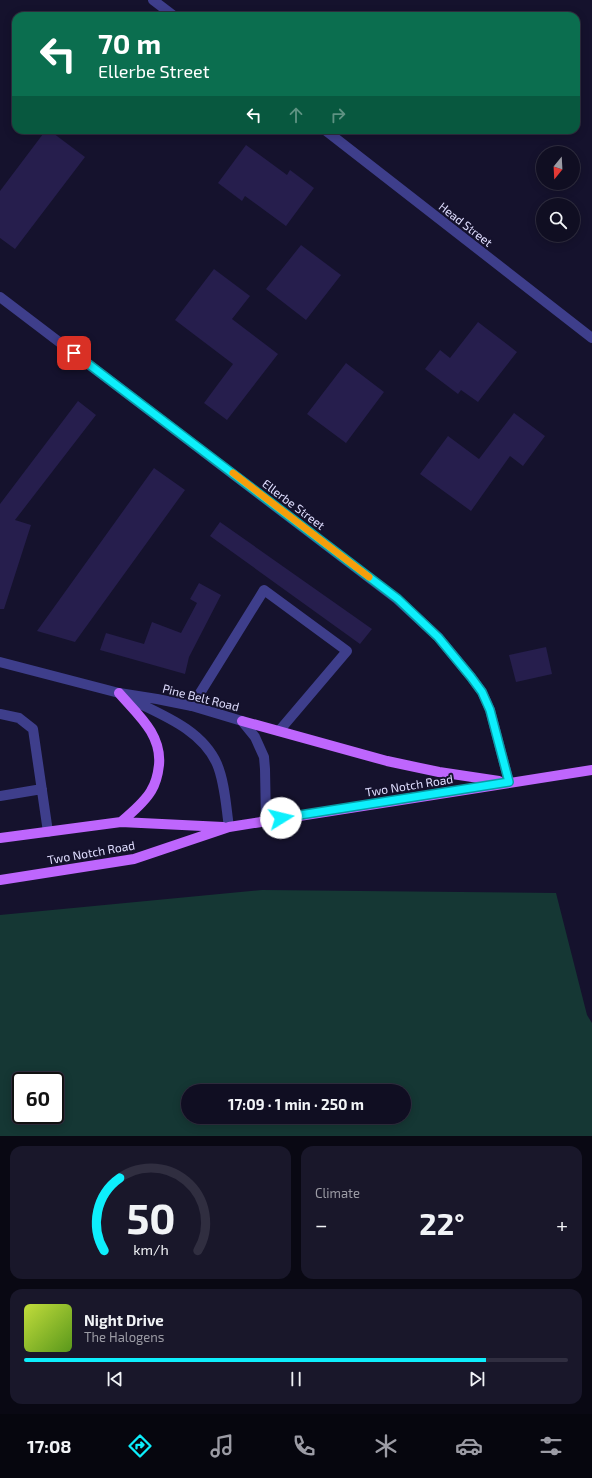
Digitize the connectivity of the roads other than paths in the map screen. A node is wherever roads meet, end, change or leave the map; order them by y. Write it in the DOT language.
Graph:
graph roads {
  1 [pos="152,0"];
  2 [pos="168,12"];
  3 [pos="330,134"];
  4 [pos="0,297"];
  5 [pos="592,338"];
  6 [pos="0,662"];
  7 [pos="119,693"];
  8 [pos="192,706"];
  9 [pos="0,714"];
  10 [pos="242,721"];
  11 [pos="279,731"];
  12 [pos="592,770"];
  13 [pos="509,782"];
  14 [pos="42,789"];
  15 [pos="0,796"];
  16 [pos="266,821"];
  17 [pos="121,822"];
  18 [pos="229,827"];
  19 [pos="48,832"];
  20 [pos="0,838"];
  21 [pos="0,880"];
  1 -- 2 [label="street"];
  3 -- 5 [label="street, Head Street"];
  4 -- 13 [label="street, Ellerbe Street"];
  6 -- 7 [label="street, Pine Belt Road"];
  7 -- 8 [label="street, Pine Belt Road"];
  7 -- 17 [label="main road"];
  7 -- 18 [label="street, Pine Belt Road"];
  8 -- 10 [label="street, Pine Belt Road"];
  8 -- 11 [label="street"];
  9 -- 14 [label="street"];
  10 -- 11 [label="main road"];
  10 -- 16 [label="street, Pine Belt Road"];
  11 -- 13 [label="main road"];
  12 -- 13 [label="main road, Two Notch Road"];
  13 -- 16 [label="main road, Two Notch Road"];
  14 -- 15 [label="street"];
  14 -- 19 [label="street"];
  16 -- 18 [label="main road, Two Notch Road"];
  17 -- 18 [label="main road, Two Notch Road"];
  17 -- 19 [label="main road, Two Notch Road"];
  18 -- 21 [label="main road, Two Notch Road"];
  19 -- 20 [label="main road, Two Notch Road"];
}
